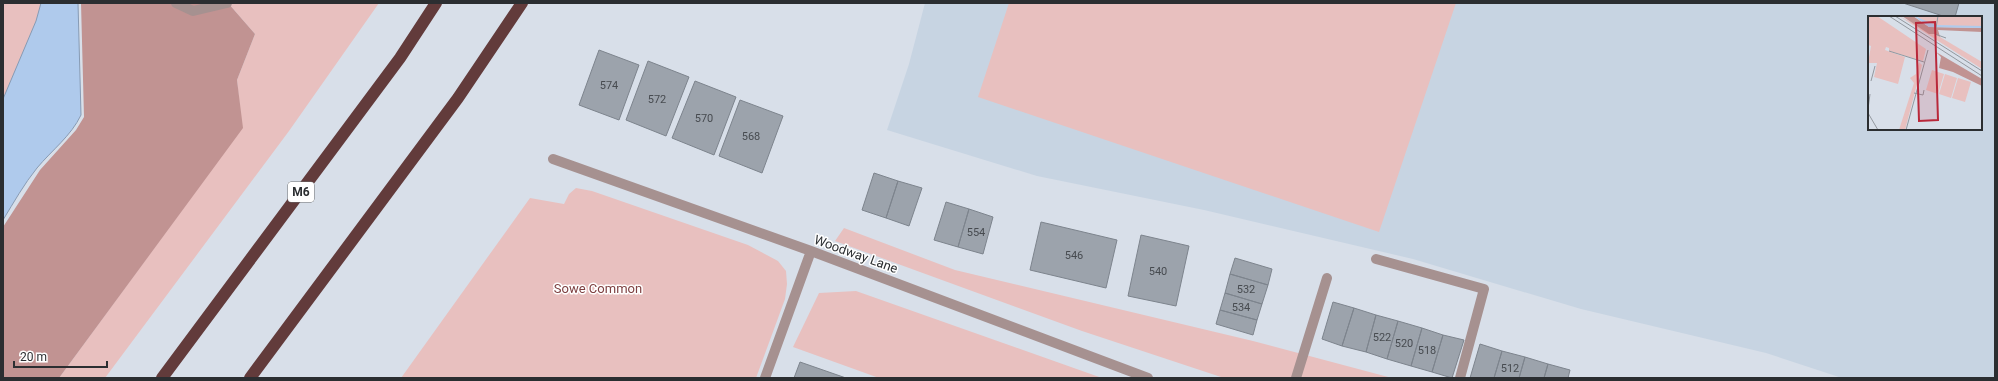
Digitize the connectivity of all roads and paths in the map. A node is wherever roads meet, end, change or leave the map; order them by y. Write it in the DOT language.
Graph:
graph roads {
  1 [pos="176,3"];
  2 [pos="227,3"];
  3 [pos="436,3"];
  4 [pos="522,3"];
  5 [pos="554,159"];
  6 [pos="811,251"];
  7 [pos="1376,259"];
  8 [pos="1327,278"];
  9 [pos="1143,377"];
  10 [pos="162,378"];
  11 [pos="250,378"];
  12 [pos="765,378"];
  13 [pos="1296,378"];
  14 [pos="1460,378"];
  1 -- 2 [label="street"];
  3 -- 10 [label="highway, M6"];
  4 -- 11 [label="highway"];
  5 -- 6 [label="street, Woodway Lane"];
  6 -- 9 [label="street, Woodway Lane"];
  6 -- 12 [label="street"];
  7 -- 14 [label="street"];
  8 -- 13 [label="street"];
}
